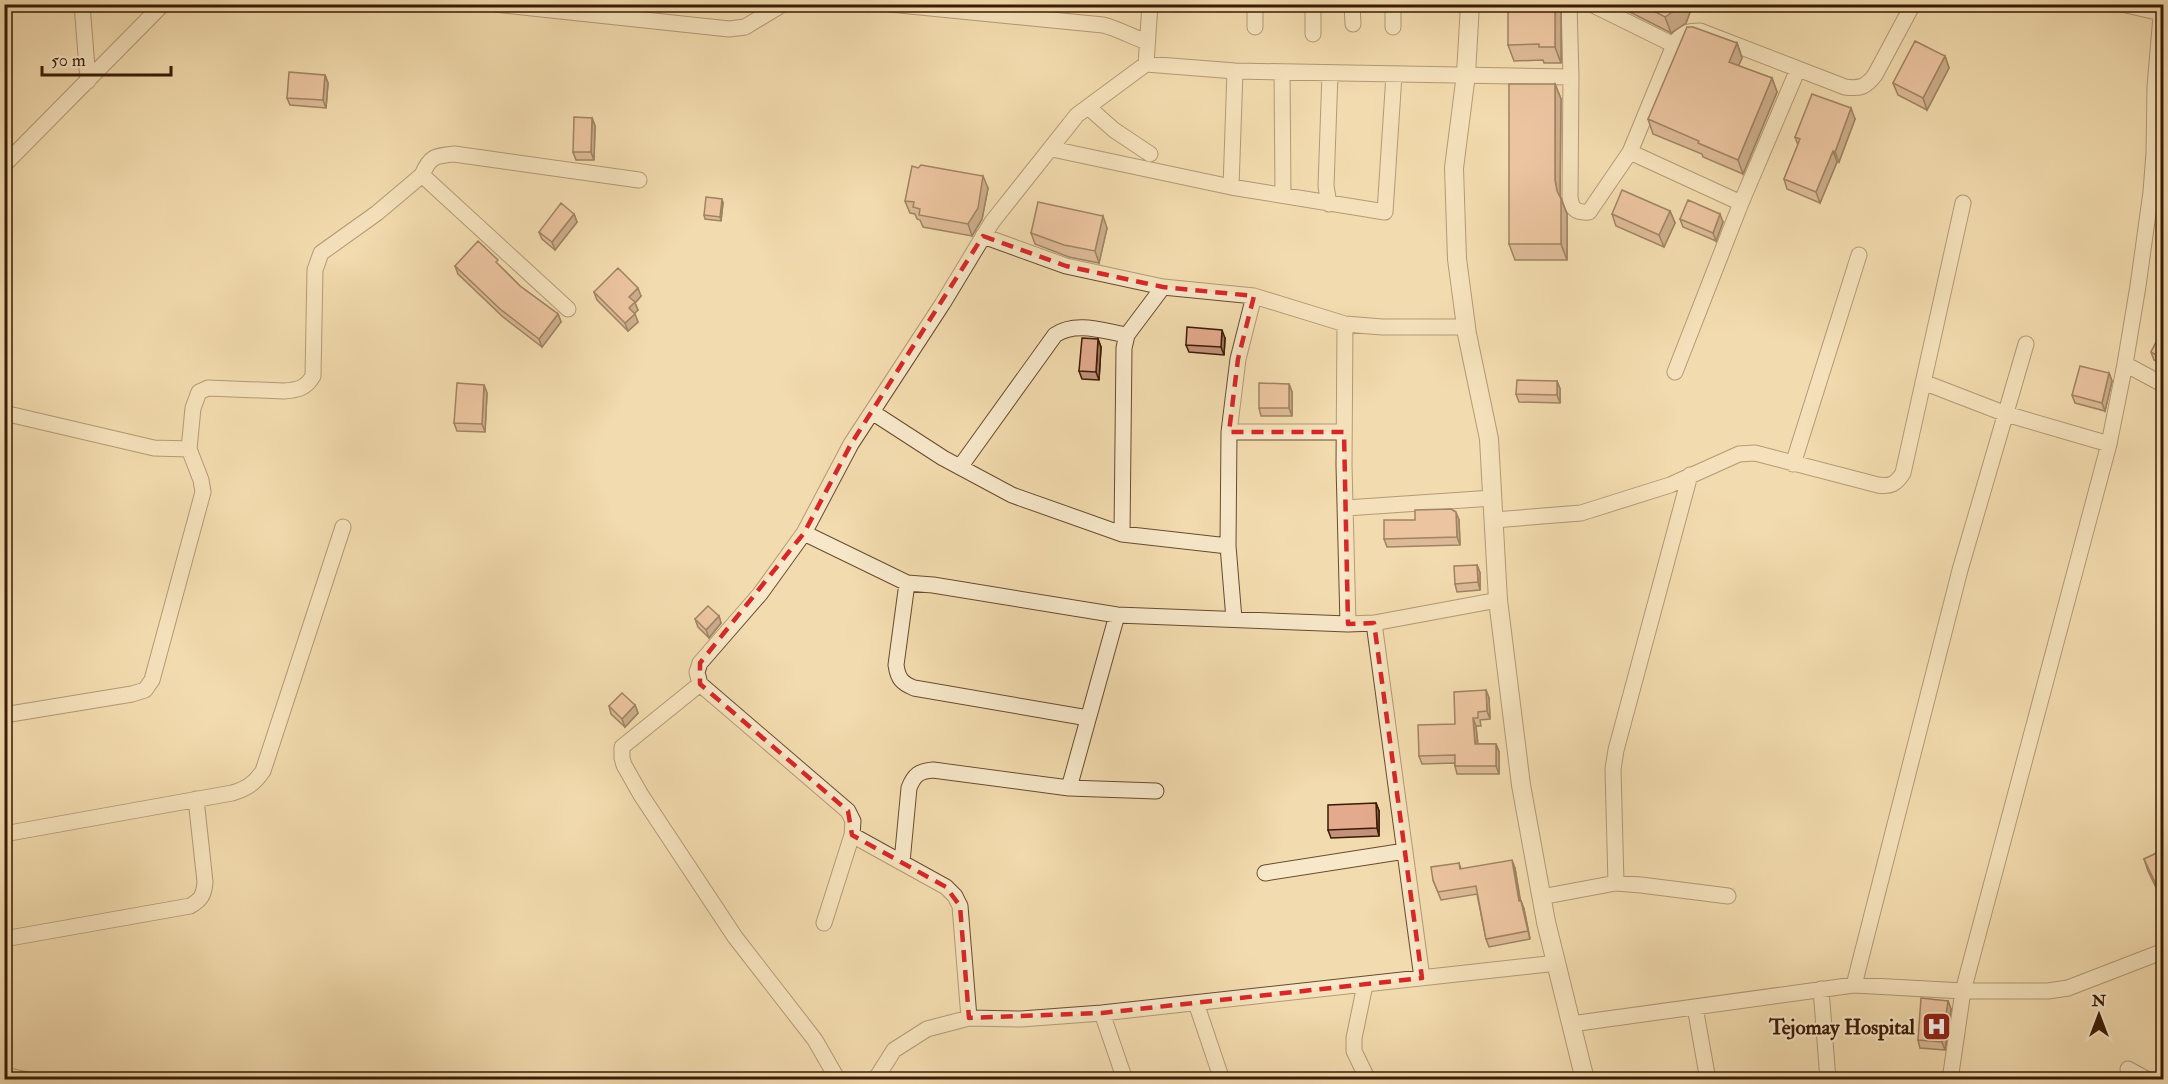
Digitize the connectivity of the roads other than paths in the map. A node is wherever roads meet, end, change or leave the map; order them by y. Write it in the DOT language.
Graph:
graph roads {
  1 [pos="82,4"];
  2 [pos="163,4"];
  3 [pos="495,4"];
  4 [pos="783,4"];
  5 [pos="890,4"];
  6 [pos="1149,4"];
  7 [pos="1256,4"];
  8 [pos="1313,4"];
  9 [pos="1352,4"];
  10 [pos="1394,4"];
  11 [pos="1470,4"];
  12 [pos="1569,4"];
  13 [pos="1591,4"];
  14 [pos="1913,4"];
  15 [pos="2122,4"];
  16 [pos="2161,9"];
  17 [pos="1353,24"];
  18 [pos="1255,27"];
  19 [pos="1393,27"];
  20 [pos="1313,34"];
  21 [pos="1147,42"];
  22 [pos="1674,45"];
  23 [pos="1146,64"];
  24 [pos="1798,69"];
  25 [pos="1235,71"];
  26 [pos="1282,72"];
  27 [pos="1330,73"];
  28 [pos="1466,74"];
  29 [pos="1394,75"];
  30 [pos="1571,77"];
  31 [pos="88,81"];
  32 [pos="1088,107"];
  33 [pos="1052,149"];
  34 [pos="2159,149"];
  35 [pos="1630,152"];
  36 [pos="1150,154"];
  37 [pos="4,165"];
  38 [pos="422,175"];
  39 [pos="639,180"];
  40 [pos="1326,186"];
  41 [pos="1231,187"];
  42 [pos="1283,195"];
  43 [pos="1305,197"];
  44 [pos="1741,203"];
  45 [pos="1963,203"];
  46 [pos="1329,204"];
  47 [pos="983,236"];
  48 [pos="1859,255"];
  49 [pos="1163,287"];
  50 [pos="1254,296"];
  51 [pos="568,309"];
  52 [pos="1345,324"];
  53 [pos="1466,327"];
  54 [pos="1127,335"];
  55 [pos="2026,344"];
  56 [pos="2125,364"];
  57 [pos="1675,372"];
  58 [pos="1923,382"];
  59 [pos="2163,385"];
  60 [pos="872,412"];
  61 [pos="4,413"];
  62 [pos="2006,414"];
  63 [pos="1229,432"];
  64 [pos="1344,432"];
  65 [pos="2109,444"];
  66 [pos="189,449"];
  67 [pos="1793,464"];
  68 [pos="960,467"];
  69 [pos="1690,476"];
  70 [pos="1493,498"];
  71 [pos="1346,508"];
  72 [pos="1494,520"];
  73 [pos="343,526"];
  74 [pos="804,533"];
  75 [pos="1122,534"];
  76 [pos="1228,546"];
  77 [pos="907,583"];
  78 [pos="1498,600"];
  79 [pos="1117,615"];
  80 [pos="1234,619"];
  81 [pos="1374,623"];
  82 [pos="1348,624"];
  83 [pos="700,684"];
  84 [pos="4,715"];
  85 [pos="1088,718"];
  86 [pos="1069,788"];
  87 [pos="1156,791"];
  88 [pos="196,799"];
  89 [pos="4,834"];
  90 [pos="852,835"];
  91 [pos="1405,851"];
  92 [pos="902,862"];
  93 [pos="1265,873"];
  94 [pos="1616,884"];
  95 [pos="1728,896"];
  96 [pos="1541,897"];
  97 [pos="824,924"];
  98 [pos="4,939"];
  99 [pos="2163,951"];
  100 [pos="1557,963"];
  101 [pos="1422,978"];
  102 [pos="1365,985"];
  103 [pos="1854,985"];
  104 [pos="1821,989"];
  105 [pos="1963,991"];
  106 [pos="1196,1003"];
  107 [pos="1695,1007"];
  108 [pos="1102,1013"];
  109 [pos="969,1018"];
  110 [pos="1571,1024"];
  111 [pos="2128,1069"];
  112 [pos="4,1075"];
  113 [pos="28,1080"];
  114 [pos="838,1080"];
  115 [pos="875,1080"];
  116 [pos="1125,1080"];
  117 [pos="1222,1080"];
  118 [pos="1368,1080"];
  119 [pos="1585,1080"];
  120 [pos="1708,1080"];
  121 [pos="1828,1080"];
  122 [pos="1950,1080"];
  123 [pos="2148,1080"];
  1 -- 31 [label="street"];
  2 -- 31 [label="street"];
  3 -- 4 [label="street"];
  5 -- 21 [label="street"];
  6 -- 21 [label="street"];
  7 -- 18 [label="street"];
  8 -- 20 [label="street"];
  9 -- 17 [label="street"];
  10 -- 19 [label="street"];
  11 -- 28 [label="street"];
  12 -- 30 [label="street"];
  13 -- 22 [label="street"];
  14 -- 24 [label="street"];
  15 -- 16 [label="street"];
  16 -- 34 [label="street"];
  21 -- 23 [label="street"];
  22 -- 24 [label="street"];
  22 -- 35 [label="street"];
  23 -- 25 [label="street"];
  23 -- 32 [label="street"];
  24 -- 44 [label="street"];
  25 -- 26 [label="street"];
  25 -- 41 [label="street"];
  26 -- 27 [label="street"];
  26 -- 42 [label="street"];
  27 -- 29 [label="street"];
  27 -- 40 [label="street"];
  28 -- 29 [label="street"];
  28 -- 30 [label="street"];
  28 -- 53 [label="street"];
  29 -- 46 [label="street"];
  30 -- 35 [label="street"];
  31 -- 37 [label="street"];
  32 -- 33 [label="street"];
  32 -- 36 [label="street"];
  33 -- 41 [label="street"];
  33 -- 47 [label="street"];
  34 -- 56 [label="street"];
  35 -- 44 [label="street"];
  38 -- 39 [label="street"];
  38 -- 51 [label="street"];
  38 -- 66 [label="street"];
  40 -- 43 [label="street"];
  40 -- 46 [label="street"];
  41 -- 42 [label="street"];
  42 -- 43 [label="street"];
  43 -- 46 [label="street"];
  44 -- 57 [label="street"];
  45 -- 58 [label="street"];
  47 -- 49 [label="street"];
  47 -- 60 [label="street"];
  48 -- 67 [label="street"];
  49 -- 50 [label="street"];
  49 -- 54 [label="street"];
  50 -- 52 [label="street"];
  50 -- 63 [label="street"];
  52 -- 53 [label="street"];
  52 -- 64 [label="street"];
  53 -- 70 [label="street"];
  54 -- 68 [label="street"];
  54 -- 75 [label="street"];
  55 -- 62 [label="street"];
  56 -- 59 [label="street"];
  56 -- 65 [label="street"];
  58 -- 62 [label="street"];
  58 -- 67 [label="street"];
  60 -- 68 [label="street"];
  60 -- 74 [label="street"];
  61 -- 66 [label="street"];
  62 -- 65 [label="street"];
  62 -- 103 [label="street"];
  63 -- 64 [label="street"];
  63 -- 76 [label="street"];
  64 -- 71 [label="street"];
  65 -- 105 [label="street"];
  66 -- 84 [label="street"];
  67 -- 69 [label="street"];
  68 -- 75 [label="street"];
  69 -- 72 [label="street"];
  69 -- 94 [label="street"];
  70 -- 71 [label="street"];
  70 -- 72 [label="street"];
  71 -- 82 [label="street"];
  72 -- 78 [label="street"];
  73 -- 88 [label="street"];
  74 -- 77 [label="street"];
  74 -- 83 [label="street"];
  75 -- 76 [label="street"];
  76 -- 80 [label="street"];
  77 -- 79 [label="street"];
  77 -- 85 [label="street"];
  78 -- 81 [label="street"];
  78 -- 96 [label="street"];
  79 -- 80 [label="street"];
  79 -- 85 [label="street"];
  80 -- 82 [label="street"];
  81 -- 82 [label="street"];
  81 -- 91 [label="street"];
  83 -- 90 [label="street"];
  83 -- 114 [label="street"];
  85 -- 86 [label="street"];
  86 -- 87 [label="street"];
  86 -- 92 [label="street"];
  88 -- 89 [label="street"];
  88 -- 98 [label="street"];
  90 -- 92 [label="street"];
  90 -- 97 [label="street"];
  91 -- 93 [label="street"];
  91 -- 101 [label="street"];
  92 -- 109 [label="street"];
  94 -- 95 [label="street"];
  94 -- 96 [label="street"];
  96 -- 100 [label="street"];
  99 -- 105 [label="street"];
  100 -- 101 [label="street"];
  100 -- 110 [label="street"];
  101 -- 102 [label="street"];
  102 -- 106 [label="street"];
  102 -- 118 [label="street"];
  103 -- 104 [label="street"];
  103 -- 105 [label="street"];
  104 -- 107 [label="street"];
  104 -- 121 [label="street"];
  105 -- 122 [label="street"];
  106 -- 108 [label="street"];
  106 -- 117 [label="street"];
  107 -- 110 [label="street"];
  107 -- 120 [label="street"];
  108 -- 109 [label="street"];
  108 -- 116 [label="street"];
  109 -- 115 [label="street"];
  110 -- 119 [label="street"];
  111 -- 123 [label="street"];
  112 -- 113 [label="street"];
}
